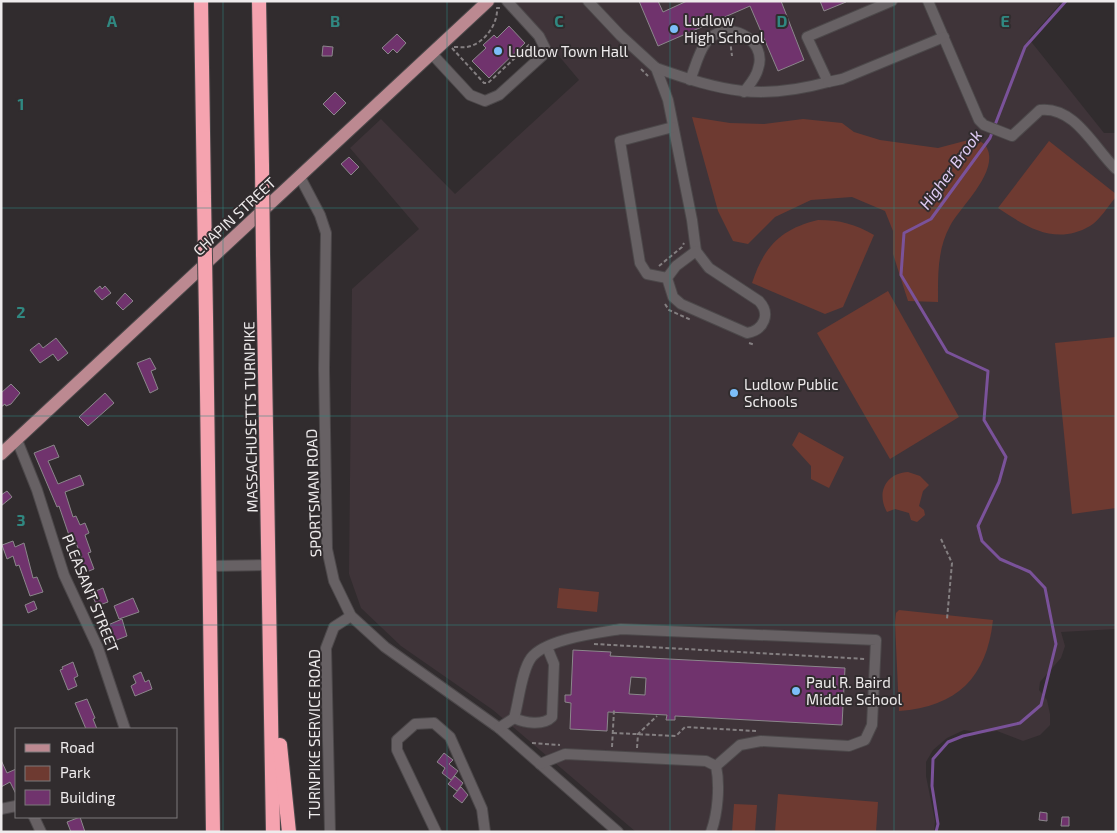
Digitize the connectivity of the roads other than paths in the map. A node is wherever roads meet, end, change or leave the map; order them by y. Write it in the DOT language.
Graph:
graph roads {
  1 [pos="201,1"];
  2 [pos="259,1"];
  3 [pos="488,1"];
  4 [pos="588,1"];
  5 [pos="892,1"];
  6 [pos="928,1"];
  7 [pos="505,6"];
  8 [pos="944,37"];
  9 [pos="432,54"];
  10 [pos="656,68"];
  11 [pos="690,80"];
  12 [pos="828,82"];
  13 [pos="744,92"];
  14 [pos="673,127"];
  15 [pos="1116,169"];
  16 [pos="300,177"];
  17 [pos="696,251"];
  18 [pos="662,278"];
  19 [pos="17,440"];
  20 [pos="1,454"];
  21 [pos="269,565"];
  22 [pos="210,566"];
  23 [pos="352,616"];
  24 [pos="270,623"];
  25 [pos="547,647"];
  26 [pos="514,718"];
  27 [pos="125,728"];
  28 [pos="499,728"];
  29 [pos="540,764"];
  30 [pos="716,766"];
  31 [pos="15,806"];
  32 [pos="1,809"];
  33 [pos="34,818"];
  34 [pos="613,830"];
  35 [pos="41,832"];
  36 [pos="213,832"];
  37 [pos="273,832"];
  38 [pos="289,832"];
  39 [pos="330,832"];
  40 [pos="436,832"];
  41 [pos="485,832"];
  42 [pos="711,832"];
  1 -- 22 [label="highway, bridge"];
  2 -- 21 [label="highway, MASSACHUSETTS TURNPIKE, bridge"];
  3 -- 9 [label="main road, CHAPIN STREET"];
  4 -- 10 [label="street"];
  5 -- 12 [label="street"];
  6 -- 8 [label="street"];
  7 -- 9 [label="street"];
  8 -- 12 [label="street"];
  8 -- 15 [label="street"];
  9 -- 16 [label="main road, CHAPIN STREET"];
  10 -- 11 [label="street"];
  10 -- 14 [label="street"];
  11 -- 13 [label="street"];
  11 -- 13 [label="street"];
  12 -- 13 [label="street"];
  14 -- 17 [label="street"];
  14 -- 18 [label="street"];
  16 -- 19 [label="main road, CHAPIN STREET"];
  16 -- 23 [label="street, SPORTSMAN ROAD"];
  17 -- 18 [label="street"];
  17 -- 18 [label="street"];
  19 -- 20 [label="main road, CHAPIN STREET"];
  19 -- 27 [label="street, PLEASANT STREET"];
  21 -- 22 [label="street"];
  21 -- 24 [label="highway, MASSACHUSETTS TURNPIKE"];
  22 -- 36 [label="highway"];
  23 -- 28 [label="street, SPORTSMAN ROAD"];
  23 -- 39 [label="street, TURNPIKE SERVICE ROAD"];
  24 -- 37 [label="highway, MASSACHUSETTS TURNPIKE"];
  24 -- 38 [label="highway"];
  25 -- 26 [label="street"];
  25 -- 26 [label="street"];
  25 -- 30 [label="street"];
  26 -- 28 [label="street"];
  28 -- 29 [label="street, SPORTSMAN ROAD"];
  29 -- 30 [label="street"];
  29 -- 34 [label="street, SPORTSMAN ROAD"];
  30 -- 42 [label="street"];
  31 -- 32 [label="street"];
  33 -- 35 [label="street"];
  40 -- 41 [label="street"];
}
